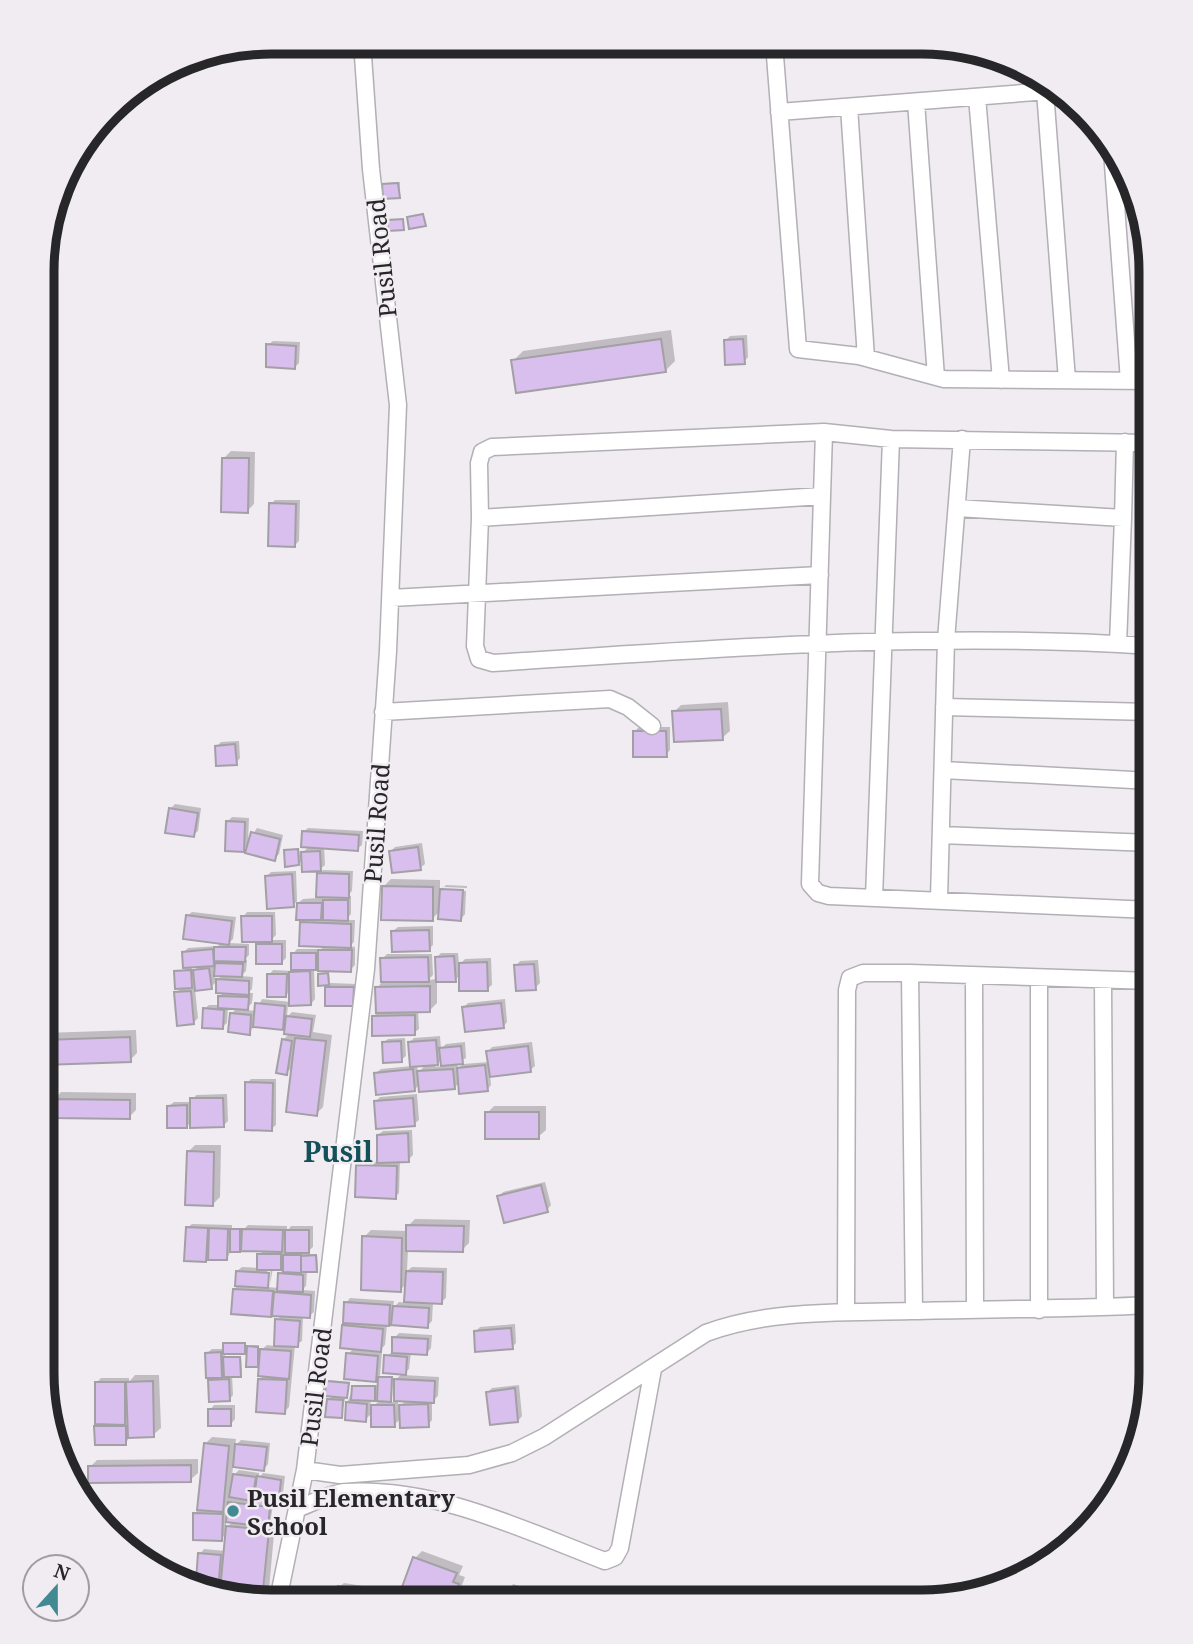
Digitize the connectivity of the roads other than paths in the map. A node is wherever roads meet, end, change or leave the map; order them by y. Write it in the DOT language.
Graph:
graph roads {
  1 [pos="776,54"];
  2 [pos="363,55"];
  3 [pos="1042,91"];
  4 [pos="1045,93"];
  5 [pos="977,97"];
  6 [pos="916,102"];
  7 [pos="849,107"];
  8 [pos="779,112"];
  9 [pos="1113,171"];
  10 [pos="866,358"];
  11 [pos="936,377"];
  12 [pos="1001,380"];
  13 [pos="1067,380"];
  14 [pos="1129,381"];
  15 [pos="1139,381"];
  16 [pos="824,432"];
  17 [pos="891,439"];
  18 [pos="962,439"];
  19 [pos="1125,442"];
  20 [pos="1139,443"];
  21 [pos="822,496"];
  22 [pos="957,509"];
  23 [pos="480,518"];
  24 [pos="1123,518"];
  25 [pos="820,575"];
  26 [pos="477,596"];
  27 [pos="391,598"];
  28 [pos="946,640"];
  29 [pos="883,642"];
  30 [pos="818,643"];
  31 [pos="1118,644"];
  32 [pos="1139,645"];
  33 [pos="944,707"];
  34 [pos="383,712"];
  35 [pos="1139,712"];
  36 [pos="652,726"];
  37 [pos="943,770"];
  38 [pos="1139,780"];
  39 [pos="941,835"];
  40 [pos="1138,843"];
  41 [pos="874,898"];
  42 [pos="939,899"];
  43 [pos="1138,909"];
  44 [pos="910,973"];
  45 [pos="974,977"];
  46 [pos="1039,978"];
  47 [pos="1103,981"];
  48 [pos="1138,981"];
  49 [pos="1138,1306"];
  50 [pos="1105,1307"];
  51 [pos="975,1308"];
  52 [pos="914,1311"];
  53 [pos="1039,1311"];
  54 [pos="846,1312"];
  55 [pos="653,1369"];
  56 [pos="305,1470"];
  57 [pos="299,1508"];
  58 [pos="280,1590"];
  1 -- 8 [label="street"];
  2 -- 27 [label="street, Pusil Road"];
  3 -- 5 [label="street"];
  4 -- 13 [label="street"];
  5 -- 6 [label="street"];
  5 -- 12 [label="street"];
  6 -- 7 [label="street"];
  6 -- 11 [label="street"];
  7 -- 8 [label="street"];
  7 -- 10 [label="street"];
  8 -- 10 [label="street"];
  9 -- 14 [label="street"];
  10 -- 11 [label="street"];
  11 -- 12 [label="street"];
  12 -- 13 [label="street"];
  13 -- 14 [label="street"];
  14 -- 15 [label="street"];
  16 -- 17 [label="street"];
  16 -- 21 [label="street"];
  16 -- 23 [label="street"];
  17 -- 18 [label="street"];
  17 -- 29 [label="street"];
  18 -- 19 [label="street"];
  18 -- 22 [label="street"];
  19 -- 20 [label="street"];
  19 -- 24 [label="street"];
  21 -- 23 [label="street"];
  21 -- 25 [label="street"];
  22 -- 24 [label="street"];
  22 -- 28 [label="street"];
  23 -- 26 [label="street"];
  24 -- 31 [label="street"];
  25 -- 26 [label="street"];
  25 -- 30 [label="street"];
  26 -- 27 [label="street"];
  26 -- 30 [label="street"];
  27 -- 34 [label="street, Pusil Road"];
  28 -- 29 [label="street"];
  28 -- 31 [label="street"];
  28 -- 33 [label="street"];
  29 -- 30 [label="street"];
  29 -- 41 [label="street"];
  30 -- 41 [label="street"];
  31 -- 32 [label="street"];
  33 -- 35 [label="street"];
  33 -- 37 [label="street"];
  34 -- 36 [label="street"];
  34 -- 56 [label="street, Pusil Road"];
  37 -- 38 [label="street"];
  37 -- 39 [label="street"];
  39 -- 40 [label="street"];
  39 -- 42 [label="street"];
  41 -- 42 [label="street"];
  42 -- 43 [label="street"];
  44 -- 45 [label="street"];
  44 -- 52 [label="street"];
  44 -- 54 [label="street"];
  45 -- 46 [label="street"];
  45 -- 51 [label="street"];
  46 -- 47 [label="street"];
  46 -- 53 [label="street"];
  47 -- 48 [label="street"];
  47 -- 50 [label="street"];
  49 -- 50 [label="street"];
  50 -- 53 [label="street"];
  51 -- 52 [label="street"];
  51 -- 53 [label="street"];
  52 -- 54 [label="street"];
  54 -- 55 [label="street"];
  55 -- 56 [label="street"];
  55 -- 57 [label="street"];
  56 -- 57 [label="street, Pusil Road"];
  57 -- 58 [label="street, Pusil Road"];
}
